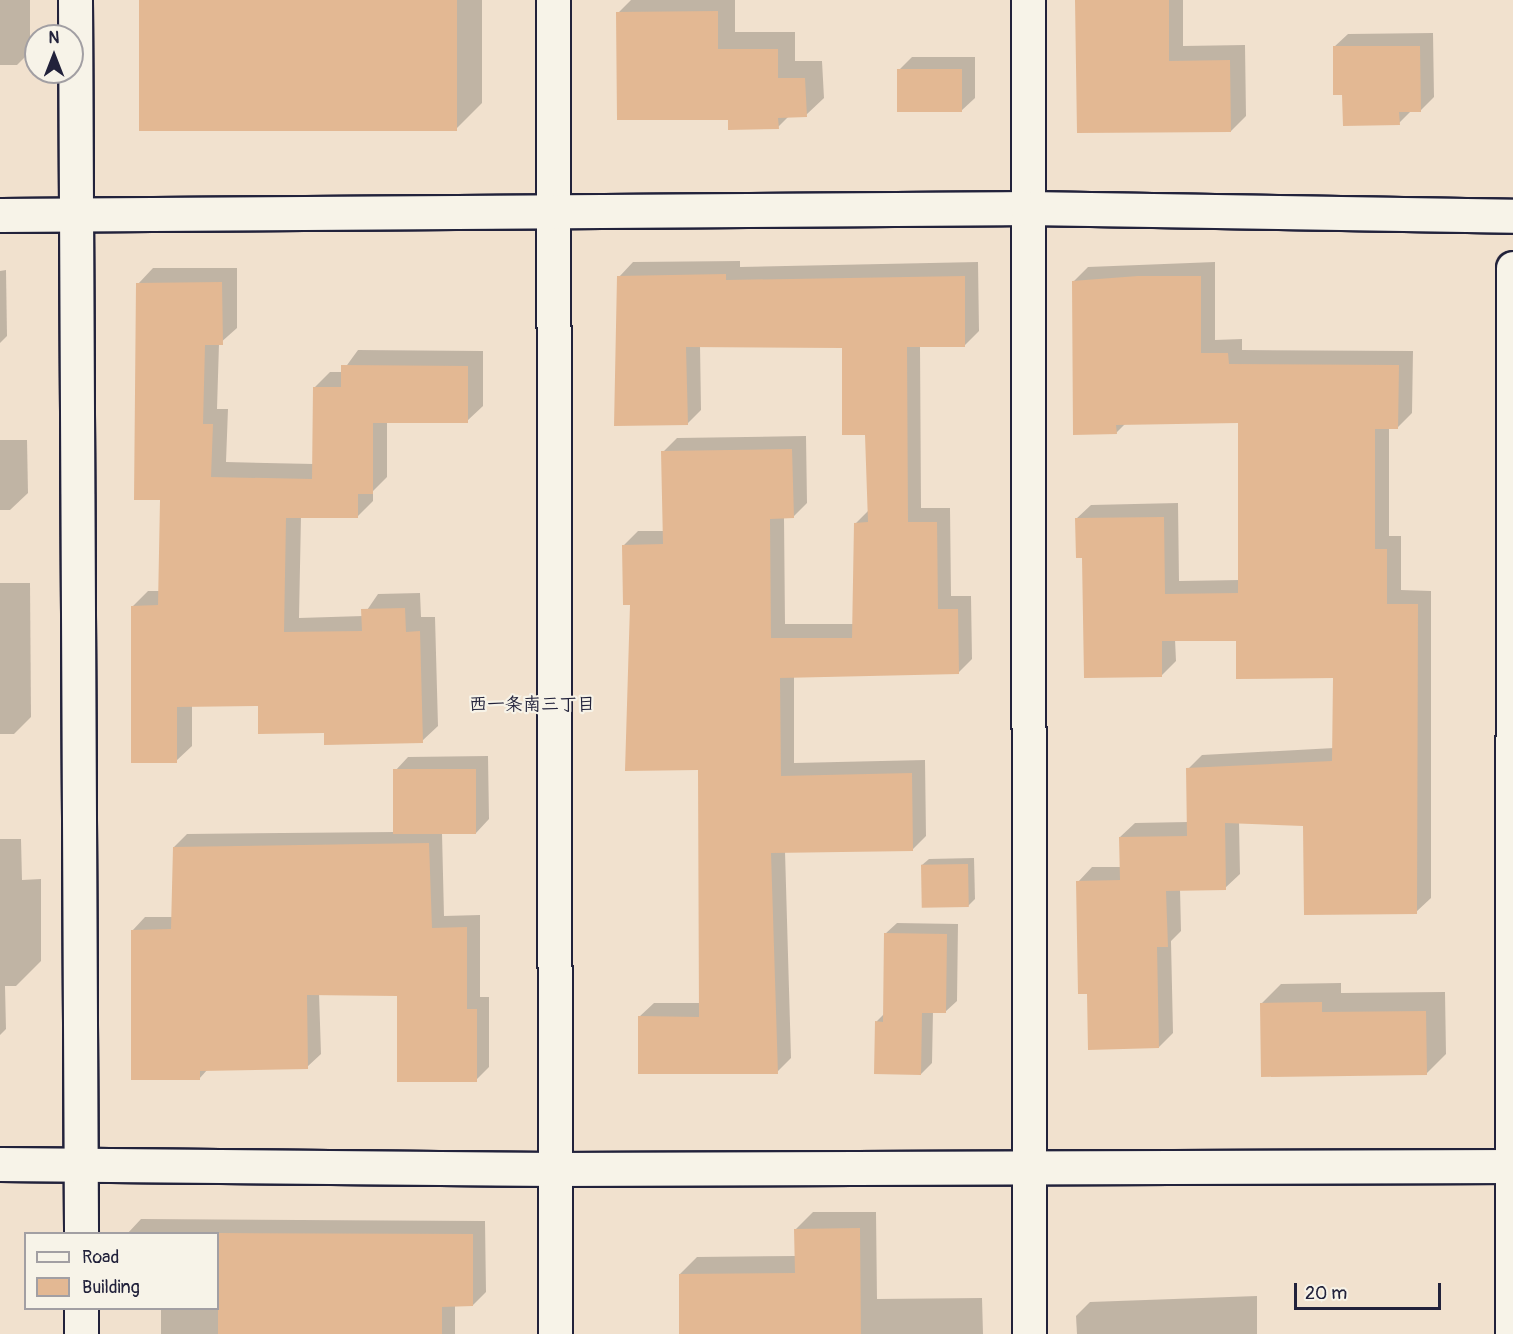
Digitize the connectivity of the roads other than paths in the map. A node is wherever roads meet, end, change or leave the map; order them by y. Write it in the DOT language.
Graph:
graph roads {
  1 [pos="75,0"];
  2 [pos="553,0"];
  3 [pos="1028,0"];
  4 [pos="1028,208"];
  5 [pos="554,211"];
  6 [pos="0,215"];
  7 [pos="75,215"];
  8 [pos="1513,216"];
  9 [pos="1513,268"];
  10 [pos="0,1164"];
  11 [pos="81,1164"];
  12 [pos="1513,1166"];
  13 [pos="1029,1167"];
  14 [pos="555,1169"];
  15 [pos="81,1232"];
  16 [pos="81,1310"];
  17 [pos="81,1334"];
  18 [pos="555,1334"];
  19 [pos="1029,1334"];
  20 [pos="1512,1334"];
  1 -- 7 [label="street"];
  2 -- 5 [label="street"];
  3 -- 4 [label="street"];
  4 -- 5 [label="street"];
  4 -- 8 [label="street"];
  4 -- 13 [label="street"];
  5 -- 7 [label="street"];
  5 -- 14 [label="street"];
  6 -- 7 [label="street"];
  7 -- 11 [label="street"];
  9 -- 12 [label="street"];
  10 -- 11 [label="street"];
  11 -- 14 [label="street"];
  11 -- 15 [label="street"];
  12 -- 13 [label="street"];
  12 -- 20 [label="street"];
  13 -- 14 [label="street"];
  13 -- 19 [label="street"];
  14 -- 18 [label="street"];
  16 -- 17 [label="street"];
}
